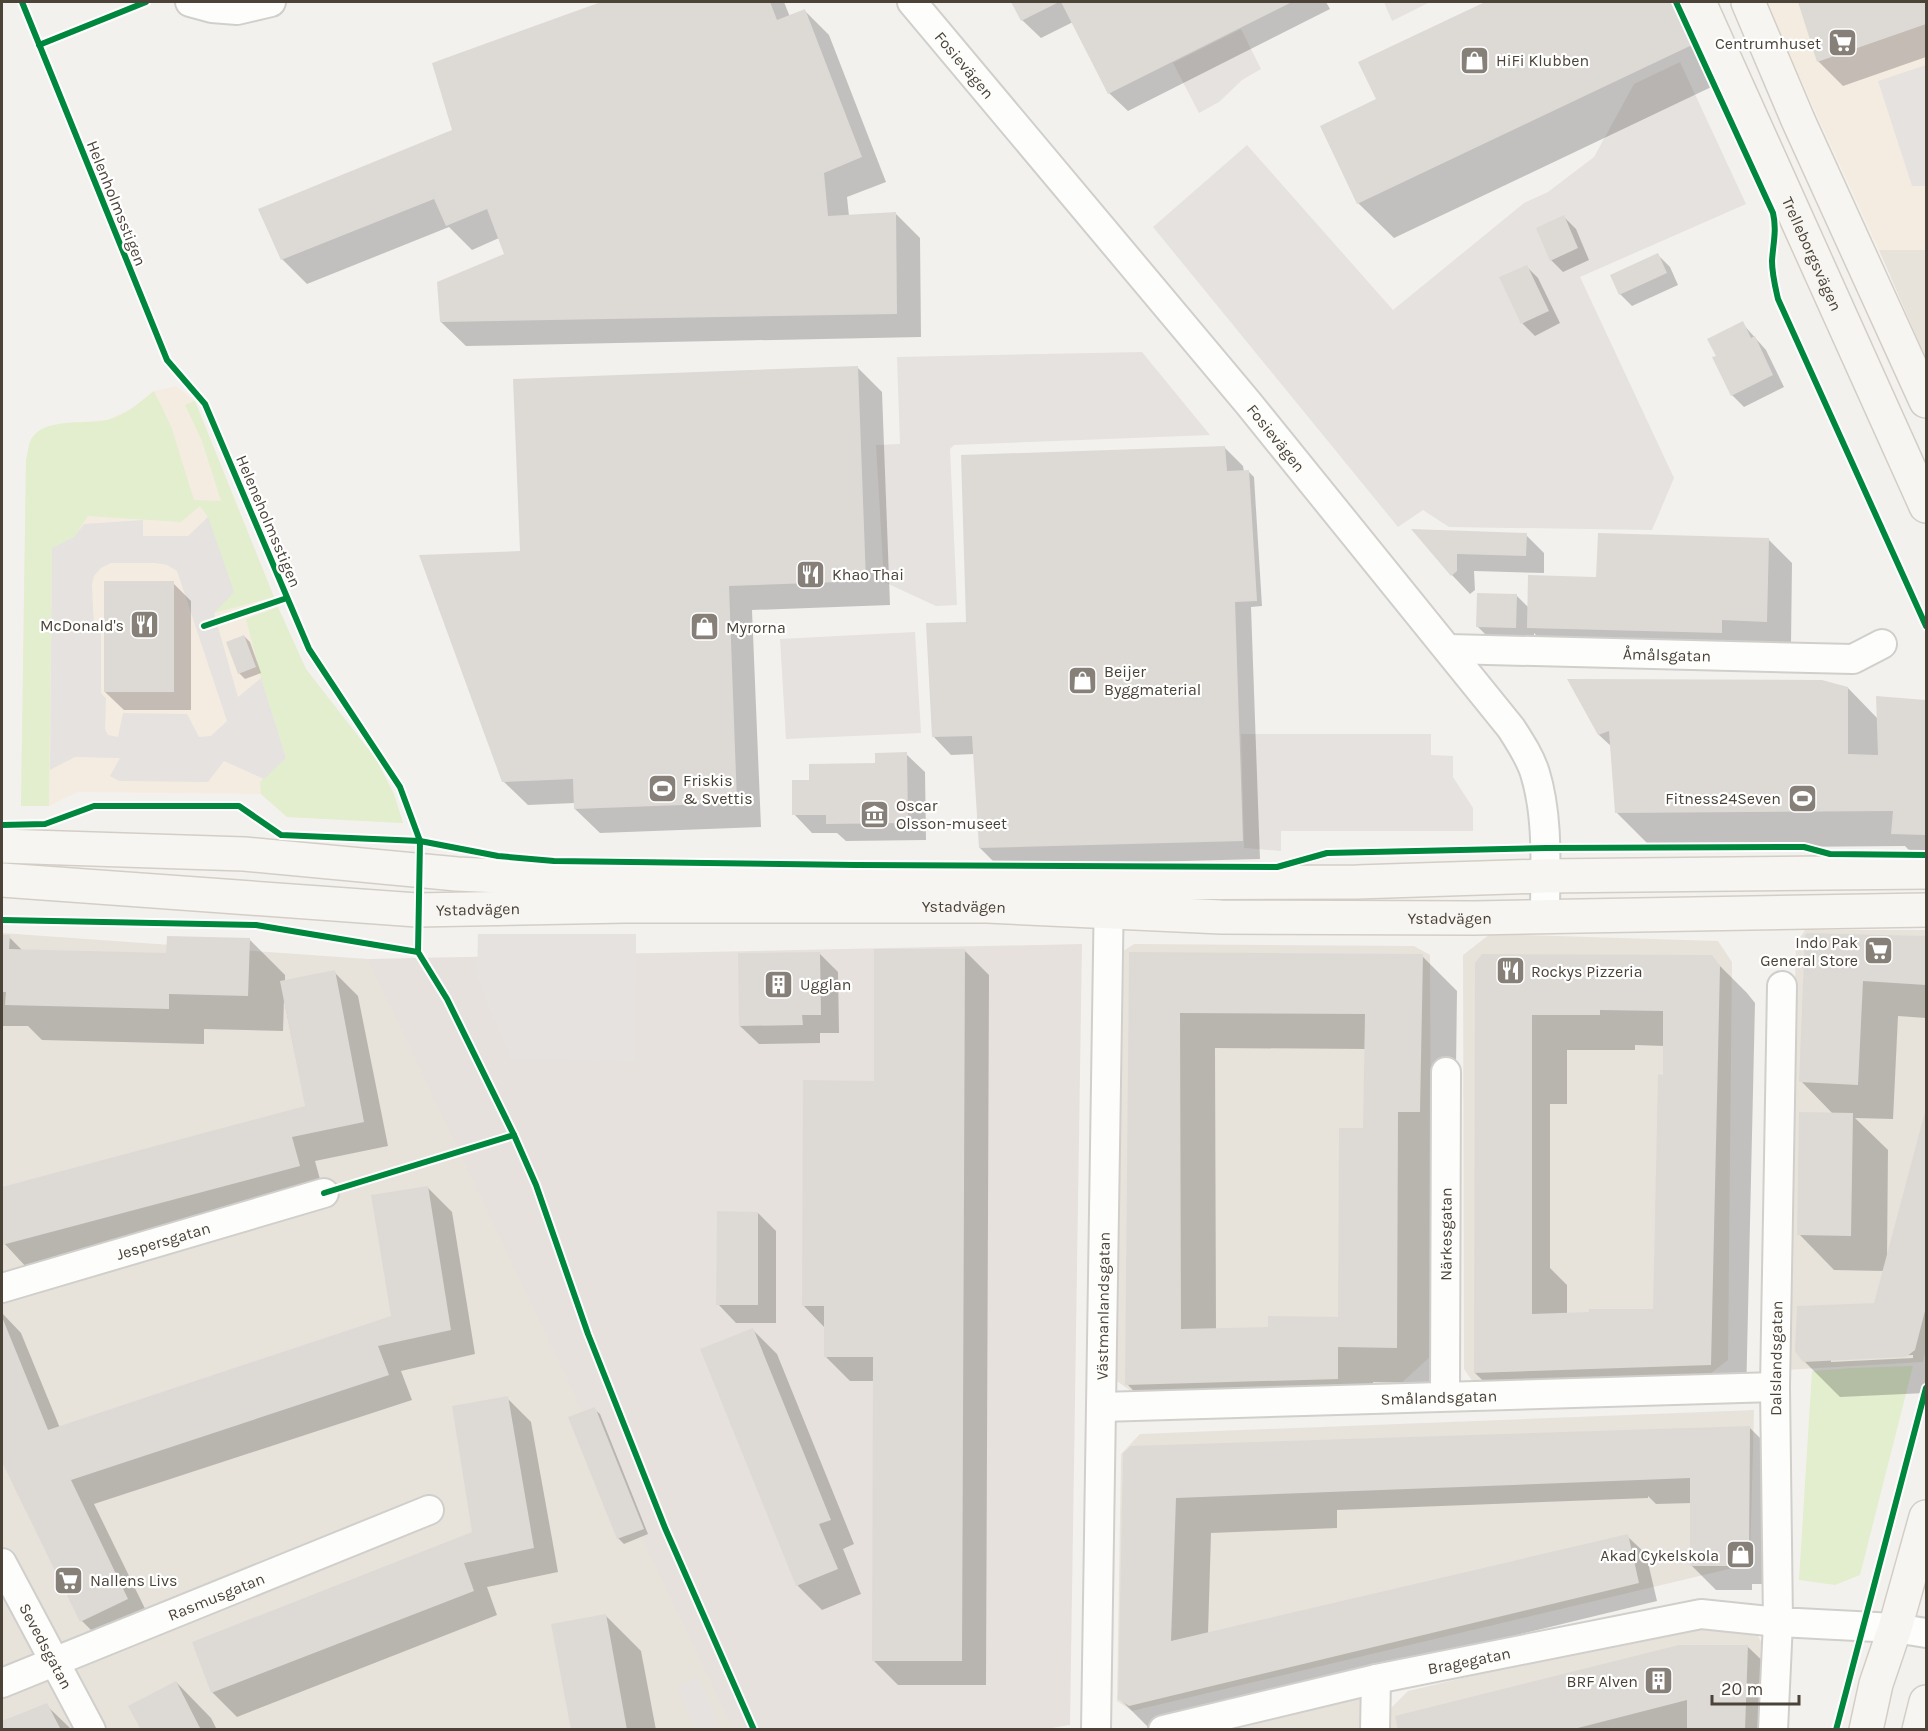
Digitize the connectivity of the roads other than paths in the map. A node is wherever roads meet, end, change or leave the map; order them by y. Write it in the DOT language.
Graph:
graph roads {
  1 [pos="190,2"];
  2 [pos="271,2"];
  3 [pos="912,2"];
  4 [pos="1699,2"];
  5 [pos="1748,2"];
  6 [pos="1926,401"];
  7 [pos="1926,506"];
  8 [pos="1882,645"];
  9 [pos="1449,649"];
  10 [pos="2,846"];
  11 [pos="1926,872"];
  12 [pos="1545,876"];
  13 [pos="2,880"];
  14 [pos="1109,897"];
  15 [pos="1926,910"];
  16 [pos="1545,916"];
  17 [pos="1782,986"];
  18 [pos="1446,1072"];
  19 [pos="324,1193"];
  20 [pos="2,1288"];
  21 [pos="1775,1387"];
  22 [pos="1445,1396"];
  23 [pos="1101,1407"];
  24 [pos="429,1510"];
  25 [pos="1926,1517"];
  26 [pos="2,1563"];
  27 [pos="1778,1622"];
  28 [pos="1911,1630"];
  29 [pos="54,1662"];
  30 [pos="1376,1679"];
  31 [pos="2,1683"];
  32 [pos="1926,1702"];
  33 [pos="91,1730"];
  34 [pos="1096,1730"];
  35 [pos="1162,1730"];
  36 [pos="1376,1730"];
  37 [pos="1773,1730"];
  38 [pos="1866,1730"];
  39 [pos="1919,1730"];
  1 -- 2 [label="street"];
  3 -- 9 [label="street, Fosievägen"];
  4 -- 7 [label="main road, Trelleborgsvägen"];
  5 -- 6 [label="main road"];
  8 -- 9 [label="street, Åmålsgatan"];
  9 -- 12 [label="street, Fosievägen"];
  10 -- 14 [label="main road, Ystadvägen"];
  11 -- 12 [label="main road, Ystadvägen"];
  12 -- 14 [label="main road, Ystadvägen"];
  12 -- 16 [label="street, Fosievägen"];
  13 -- 14 [label="main road, Ystadvägen"];
  14 -- 16 [label="main road, Ystadvägen"];
  14 -- 23 [label="street, Västmanlandsgatan"];
  15 -- 16 [label="main road, Ystadvägen"];
  17 -- 21 [label="street, Dalslandsgatan"];
  18 -- 22 [label="street, Närkesgatan"];
  19 -- 20 [label="street, Jespersgatan"];
  21 -- 22 [label="street, Smålandsgatan"];
  21 -- 27 [label="street, Dalslandsgatan"];
  22 -- 23 [label="street, Smålandsgatan"];
  23 -- 34 [label="street, Västmanlandsgatan"];
  24 -- 29 [label="street, Rasmusgatan"];
  25 -- 28 [label="main road"];
  26 -- 29 [label="street, Sevedsgatan"];
  27 -- 28 [label="street, Bragegatan"];
  27 -- 30 [label="street, Bragegatan"];
  27 -- 37 [label="street, Dalslandsgatan"];
  28 -- 38 [label="main road"];
  29 -- 31 [label="street, Rasmusgatan"];
  29 -- 33 [label="street, Sevedsgatan"];
  30 -- 35 [label="street, Bragegatan"];
  30 -- 36 [label="street"];
  32 -- 39 [label="main road"];
}
